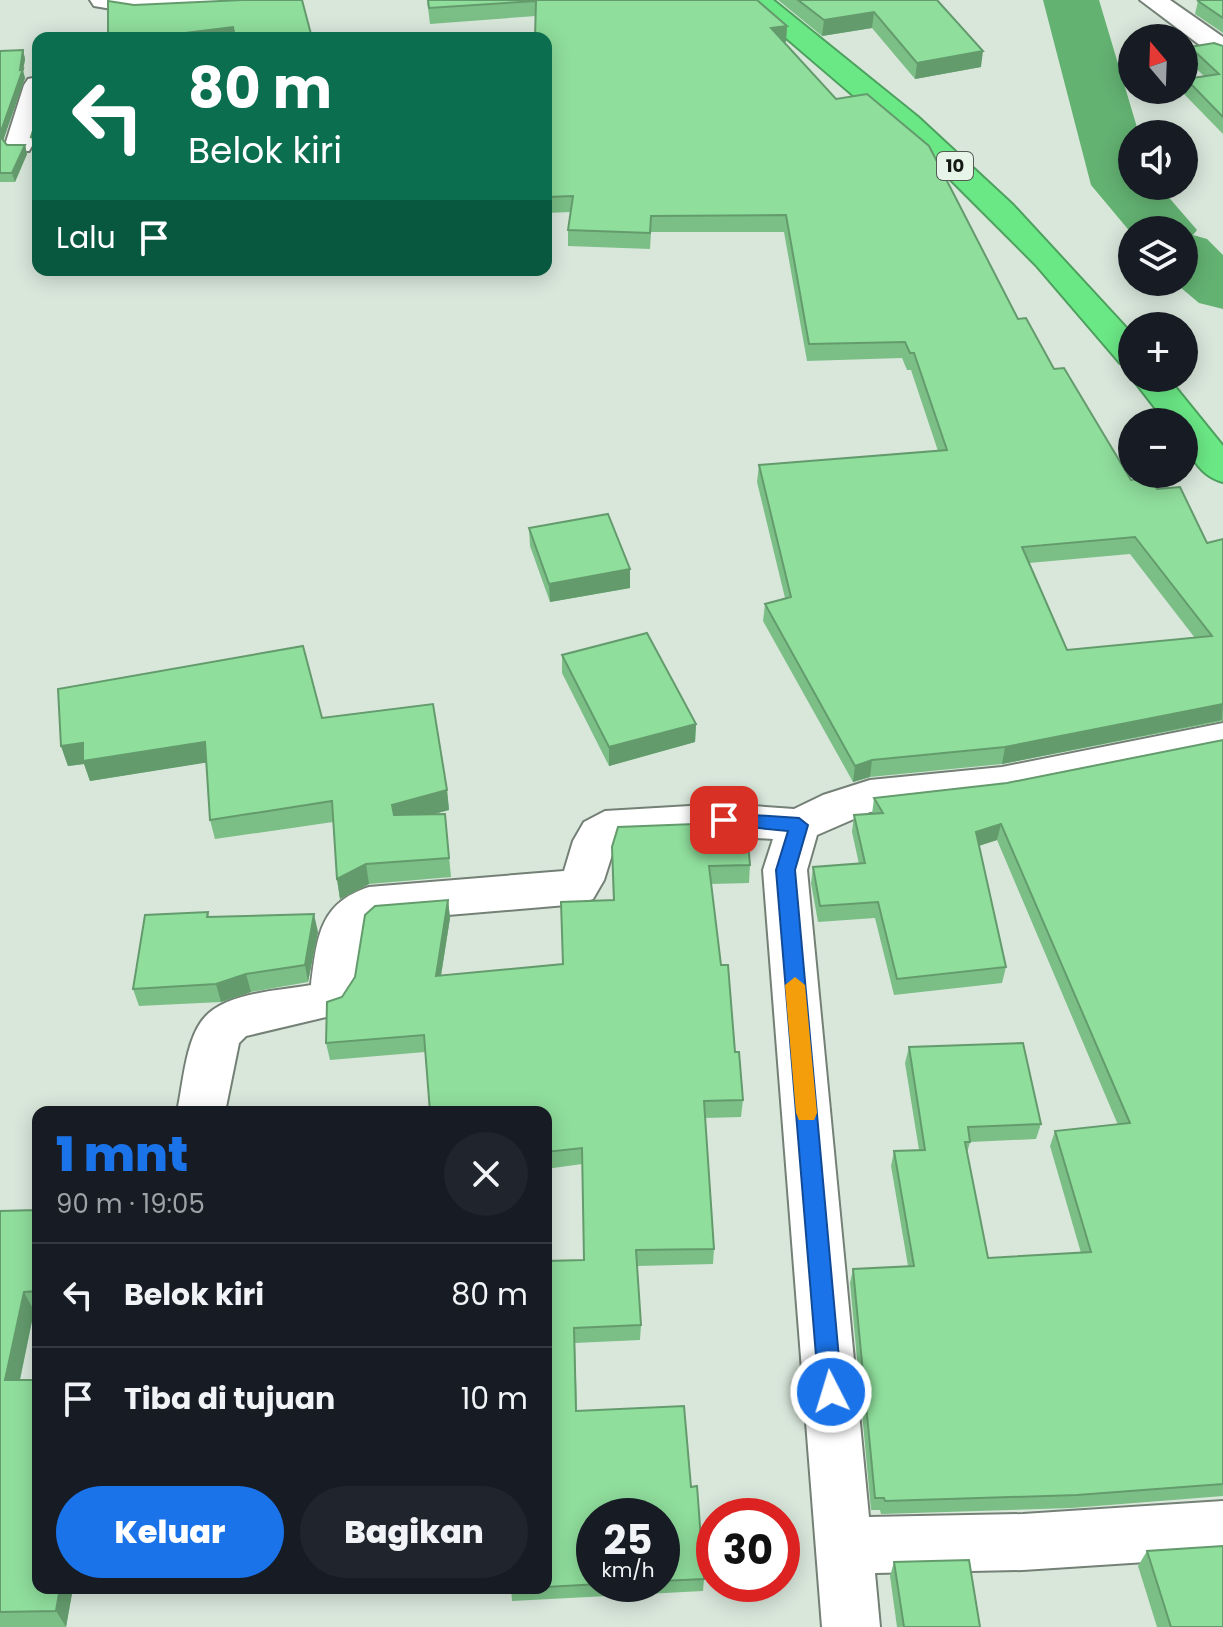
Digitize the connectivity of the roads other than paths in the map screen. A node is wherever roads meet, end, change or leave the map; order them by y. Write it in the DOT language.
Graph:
graph roads {
  1 [pos="283,0"];
  2 [pos="756,0"];
  3 [pos="1153,0"];
  4 [pos="117,9"];
  5 [pos="1216,40"];
  6 [pos="32,104"];
  7 [pos="19,145"];
  8 [pos="1118,340"];
  9 [pos="1161,392"];
  10 [pos="1223,470"];
  11 [pos="1223,738"];
  12 [pos="799,825"];
  13 [pos="202,1106"];
  14 [pos="1223,1529"];
  15 [pos="844,1546"];
  16 [pos="851,1627"];
  1 -- 4 [label="street"];
  2 -- 8 [label="highway, 10"];
  3 -- 5 [label="street"];
  6 -- 7 [label="street"];
  9 -- 10 [label="highway"];
  11 -- 12 [label="street"];
  12 -- 13 [label="street"];
  12 -- 15 [label="street"];
  14 -- 15 [label="street"];
  15 -- 16 [label="street"];
}
